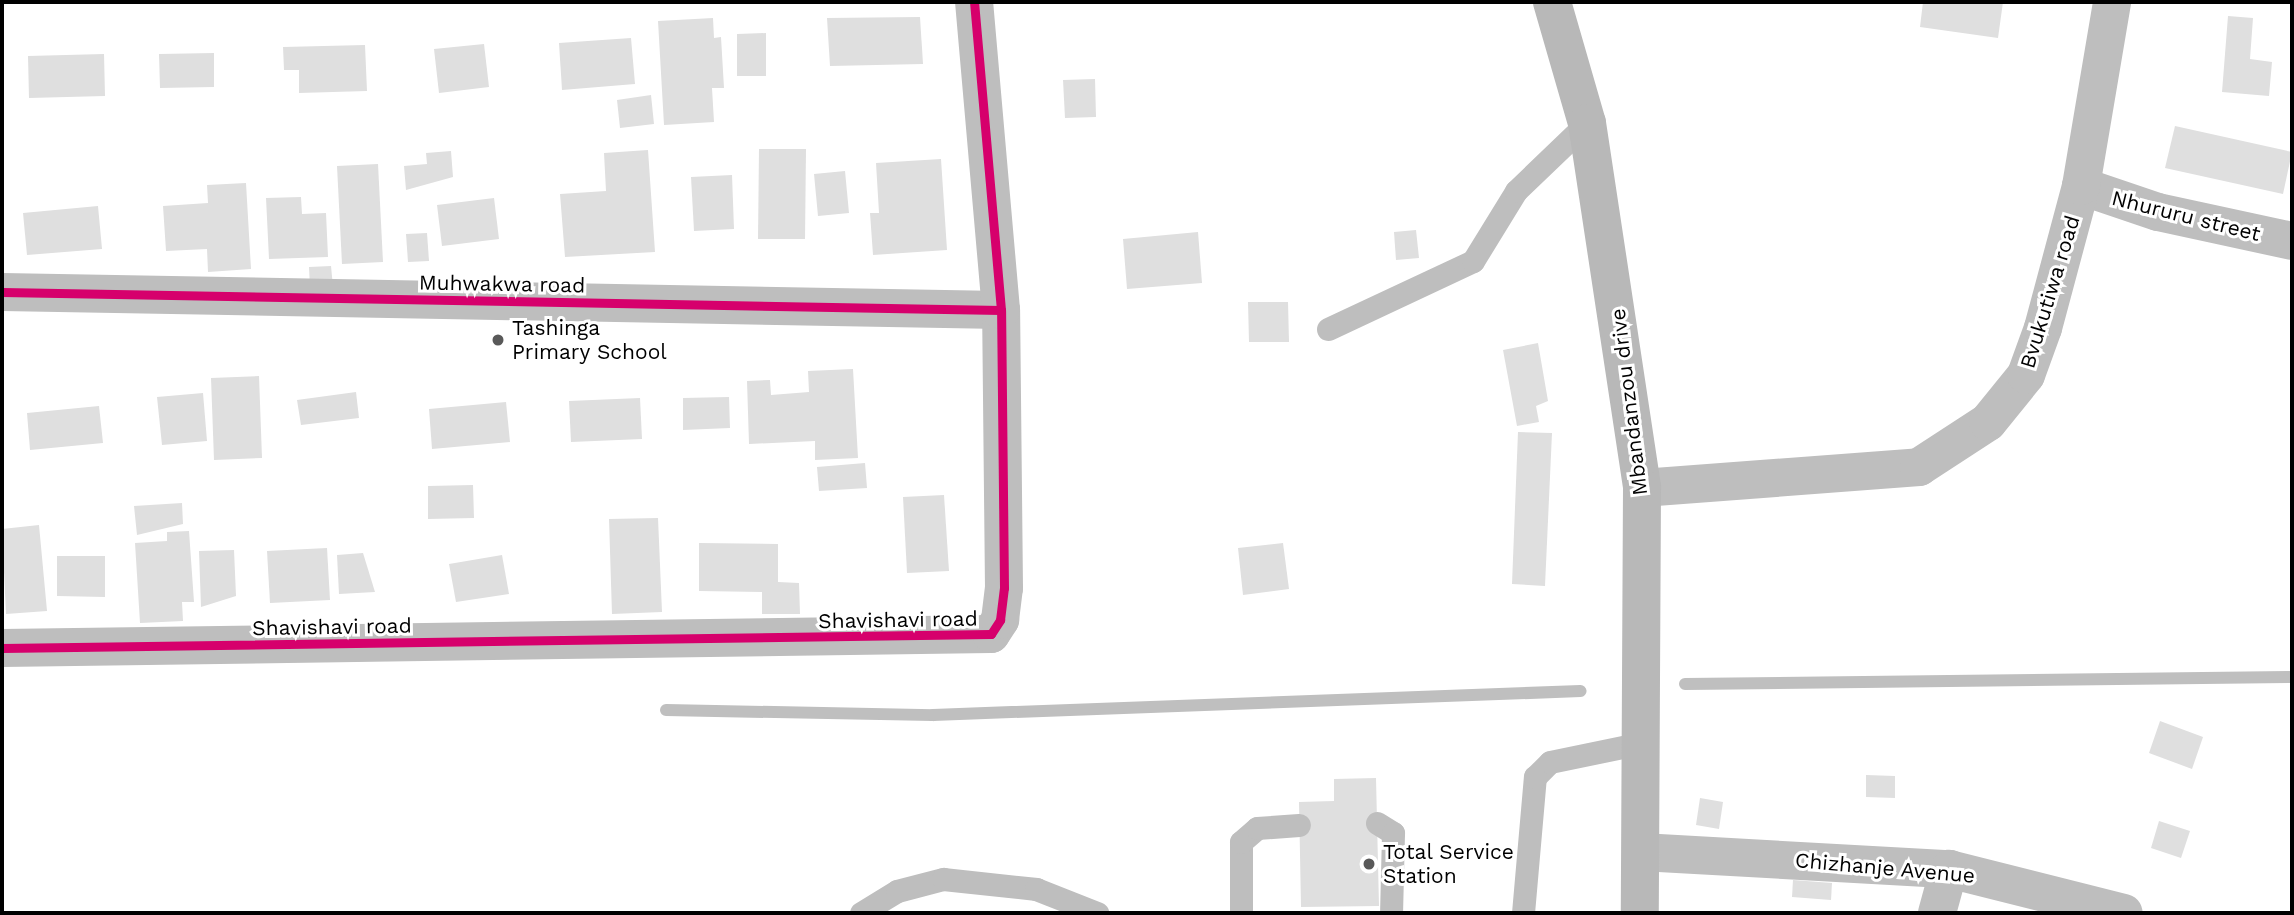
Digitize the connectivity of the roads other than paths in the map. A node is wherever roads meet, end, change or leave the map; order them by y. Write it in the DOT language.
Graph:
graph roads {
  1 [pos="974,2"];
  2 [pos="1552,2"];
  3 [pos="2112,2"];
  4 [pos="1587,123"];
  5 [pos="2081,186"];
  6 [pos="2292,242"];
  7 [pos="2,292"];
  8 [pos="1001,310"];
  9 [pos="1328,329"];
  10 [pos="1642,488"];
  11 [pos="2,648"];
  12 [pos="1637,744"];
  13 [pos="1377,823"];
  14 [pos="1300,825"];
  15 [pos="1641,852"];
  16 [pos="1949,869"];
  17 [pos="898,902"];
  18 [pos="861,913"];
  19 [pos="1097,913"];
  20 [pos="1241,913"];
  21 [pos="1391,913"];
  22 [pos="1523,913"];
  23 [pos="1640,913"];
  24 [pos="1937,913"];
  25 [pos="2124,913"];
  1 -- 8 [label="street, Shavishavi road"];
  2 -- 4 [label="street, Mbandanzou drive"];
  3 -- 5 [label="street, Bvukutiwa road"];
  4 -- 9 [label="lane"];
  4 -- 10 [label="street, Mbandanzou drive"];
  5 -- 6 [label="street, Nhururu street"];
  5 -- 10 [label="street, Bvukutiwa road"];
  7 -- 8 [label="street, Muhwakwa road"];
  8 -- 11 [label="street, Shavishavi road"];
  10 -- 12 [label="street, Mbandanzou drive"];
  12 -- 15 [label="street, Mbandanzou drive"];
  12 -- 22 [label="lane"];
  13 -- 21 [label="lane"];
  14 -- 20 [label="lane"];
  15 -- 16 [label="street, Chizhanje Avenue"];
  15 -- 23 [label="street, Mbandanzou drive"];
  16 -- 24 [label="street"];
  16 -- 25 [label="street, Chizhanje Avenue"];
  17 -- 18 [label="lane"];
  17 -- 19 [label="lane"];
}
